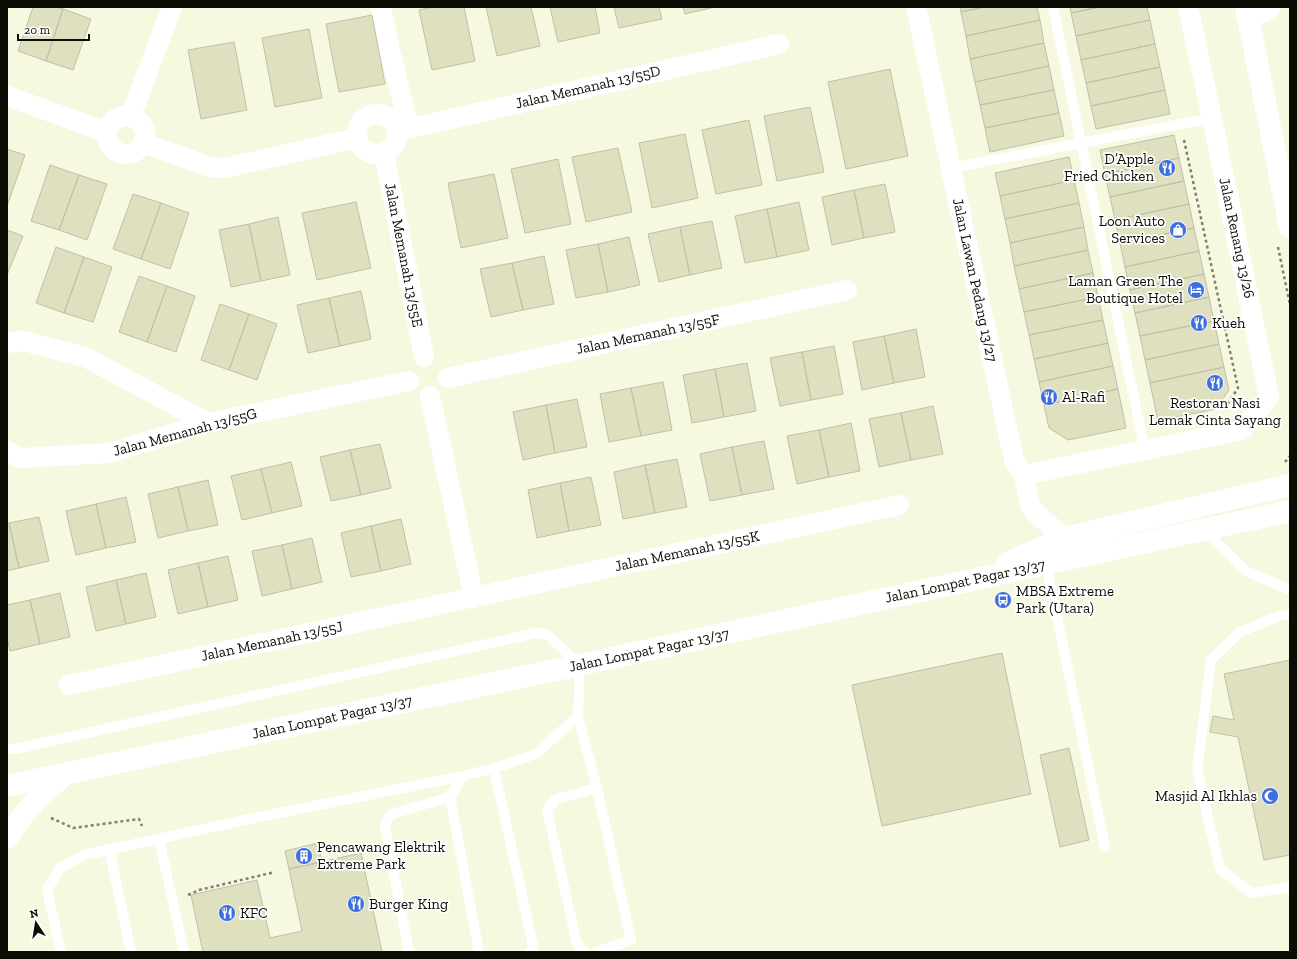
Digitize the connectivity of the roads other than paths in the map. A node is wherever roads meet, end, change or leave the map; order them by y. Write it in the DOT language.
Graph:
graph roads {
  1 [pos="172,7"];
  2 [pos="381,7"];
  3 [pos="916,7"];
  4 [pos="1053,7"];
  5 [pos="1188,7"];
  6 [pos="1270,7"];
  7 [pos="1246,11"];
  8 [pos="779,44"];
  9 [pos="7,96"];
  10 [pos="131,116"];
  11 [pos="1212,118"];
  12 [pos="403,129"];
  13 [pos="106,132"];
  14 [pos="357,138"];
  15 [pos="143,143"];
  16 [pos="1082,143"];
  17 [pos="384,154"];
  18 [pos="951,168"];
  19 [pos="1290,227"];
  20 [pos="847,290"];
  21 [pos="7,343"];
  22 [pos="424,358"];
  23 [pos="448,378"];
  24 [pos="409,381"];
  25 [pos="430,396"];
  26 [pos="208,423"];
  27 [pos="7,451"];
  28 [pos="1145,451"];
  29 [pos="1024,475"];
  30 [pos="1290,485"];
  31 [pos="900,505"];
  32 [pos="1290,511"];
  33 [pos="1204,530"];
  34 [pos="1064,538"];
  35 [pos="1046,564"];
  36 [pos="961,582"];
  37 [pos="1290,590"];
  38 [pos="474,598"];
  39 [pos="1290,614"];
  40 [pos="579,665"];
  41 [pos="69,685"];
  42 [pos="578,716"];
  43 [pos="7,749"];
  44 [pos="494,768"];
  45 [pos="66,773"];
  46 [pos="463,776"];
  47 [pos="7,786"];
  48 [pos="597,788"];
  49 [pos="450,797"];
  50 [pos="7,838"];
  51 [pos="154,840"];
  52 [pos="1105,847"];
  53 [pos="109,850"];
  54 [pos="1290,887"];
  55 [pos="61,952"];
  56 [pos="131,952"];
  57 [pos="184,952"];
  58 [pos="410,952"];
  59 [pos="479,952"];
  60 [pos="529,952"];
  61 [pos="585,952"];
  62 [pos="596,952"];
  1 -- 10 [label="street"];
  2 -- 12 [label="street"];
  3 -- 18 [label="street, Jalan Lawan Pedang 13/27"];
  4 -- 16 [label="lane"];
  5 -- 11 [label="street, Jalan Renang 13/26"];
  6 -- 7 [label="main road"];
  7 -- 19 [label="main road"];
  8 -- 12 [label="street, Jalan Memanah 13/55D"];
  9 -- 13 [label="street"];
  10 -- 13 [label="street"];
  10 -- 15 [label="street"];
  11 -- 16 [label="lane"];
  11 -- 28 [label="street, Jalan Renang 13/26"];
  12 -- 14 [label="street"];
  12 -- 17 [label="street"];
  13 -- 15 [label="street"];
  14 -- 15 [label="street"];
  14 -- 17 [label="street"];
  16 -- 18 [label="lane"];
  16 -- 28 [label="lane"];
  17 -- 22 [label="street, Jalan Memanah 13/55E"];
  18 -- 29 [label="street, Jalan Lawan Pedang 13/27"];
  20 -- 23 [label="street, Jalan Memanah 13/55F"];
  21 -- 26 [label="street"];
  22 -- 23 [label="street"];
  22 -- 24 [label="street"];
  23 -- 25 [label="street"];
  24 -- 25 [label="street"];
  24 -- 26 [label="street, Jalan Memanah 13/55G"];
  25 -- 38 [label="street"];
  26 -- 27 [label="street, Jalan Memanah 13/55G"];
  28 -- 29 [label="street, Jalan Renang 13/26"];
  29 -- 34 [label="street, Jalan Lawan Pedang 13/27"];
  30 -- 34 [label="main road"];
  31 -- 38 [label="street, Jalan Memanah 13/55K"];
  32 -- 33 [label="main road, Jalan Lompat Pagar 13/37"];
  33 -- 35 [label="main road, Jalan Lompat Pagar 13/37"];
  33 -- 37 [label="lane"];
  34 -- 36 [label="main road"];
  35 -- 36 [label="main road, Jalan Lompat Pagar 13/37"];
  35 -- 52 [label="lane"];
  36 -- 40 [label="main road, Jalan Lompat Pagar 13/37"];
  38 -- 41 [label="street, Jalan Memanah 13/55J"];
  39 -- 54 [label="lane"];
  40 -- 42 [label="lane"];
  40 -- 43 [label="lane"];
  40 -- 45 [label="main road, Jalan Lompat Pagar 13/37"];
  42 -- 44 [label="lane"];
  42 -- 48 [label="lane"];
  44 -- 46 [label="lane"];
  44 -- 60 [label="lane"];
  45 -- 47 [label="main road, Jalan Lompat Pagar 13/37"];
  45 -- 50 [label="main road"];
  46 -- 49 [label="lane"];
  46 -- 51 [label="lane"];
  48 -- 61 [label="lane"];
  48 -- 62 [label="lane"];
  49 -- 58 [label="lane"];
  49 -- 59 [label="lane"];
  51 -- 53 [label="lane"];
  51 -- 57 [label="lane"];
  53 -- 55 [label="lane"];
  53 -- 56 [label="lane"];
}
